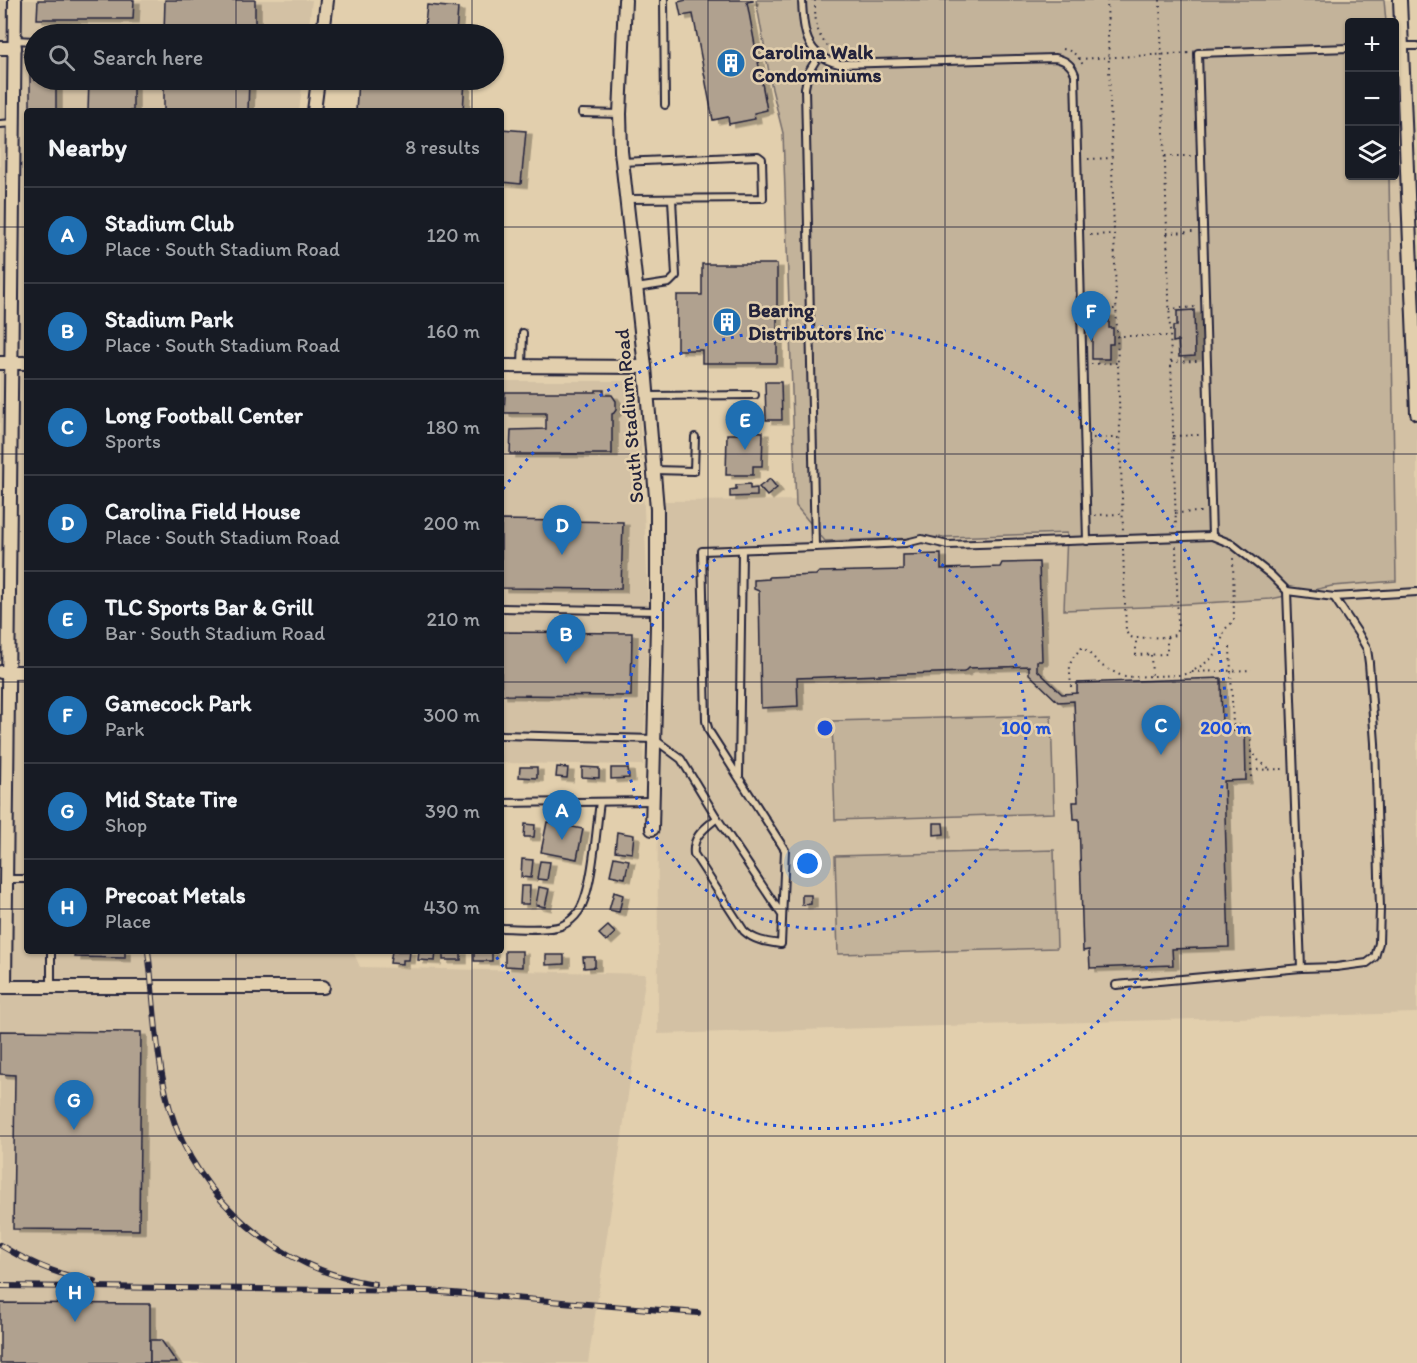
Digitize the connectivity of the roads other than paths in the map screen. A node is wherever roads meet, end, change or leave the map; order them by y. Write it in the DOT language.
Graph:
graph roads {
  1 [pos="15,0"];
  2 [pos="327,0"];
  3 [pos="625,0"];
  4 [pos="664,0"];
  5 [pos="802,0"];
  6 [pos="1400,0"];
  7 [pos="1399,23"];
  8 [pos="324,24"];
  9 [pos="24,43"];
  10 [pos="15,44"];
  11 [pos="1399,46"];
  12 [pos="1417,46"];
  13 [pos="0,48"];
  14 [pos="1345,48"];
  15 [pos="819,55"];
  16 [pos="1399,59"];
  17 [pos="317,90"];
  18 [pos="665,105"];
  19 [pos="314,108"];
  20 [pos="582,113"];
  21 [pos="620,114"];
  22 [pos="14,123"];
  23 [pos="0,124"];
  24 [pos="621,162"];
  25 [pos="626,199"];
  26 [pos="672,199"];
  27 [pos="1413,238"];
  28 [pos="636,288"];
  29 [pos="523,333"];
  30 [pos="6,363"];
  31 [pos="24,363"];
  32 [pos="504,366"];
  33 [pos="522,366"];
  34 [pos="645,367"];
  35 [pos="755,395"];
  36 [pos="647,396"];
  37 [pos="1417,413"];
  38 [pos="695,437"];
  39 [pos="654,470"];
  40 [pos="1212,536"];
  41 [pos="1088,541"];
  42 [pos="815,547"];
  43 [pos="742,550"];
  44 [pos="1287,591"];
  45 [pos="1417,592"];
  46 [pos="1334,597"];
  47 [pos="504,608"];
  48 [pos="657,611"];
  49 [pos="4,672"];
  50 [pos="24,672"];
  51 [pos="504,735"];
  52 [pos="654,739"];
  53 [pos="739,777"];
  54 [pos="652,801"];
  55 [pos="600,802"];
  56 [pos="504,803"];
  57 [pos="717,818"];
  58 [pos="652,829"];
  59 [pos="6,879"];
  60 [pos="24,879"];
  61 [pos="782,915"];
  62 [pos="504,928"];
  63 [pos="51,954"];
  64 [pos="1301,968"];
  65 [pos="1116,985"];
  66 [pos="2,987"];
  67 [pos="51,987"];
  68 [pos="323,987"];
  1 -- 10 [label="street"];
  2 -- 8 [label="street"];
  3 -- 21 [label="street, South Stadium Road"];
  4 -- 18 [label="lane"];
  5 -- 15 [label="lane"];
  6 -- 7 [label="street"];
  9 -- 10 [label="lane"];
  10 -- 13 [label="street"];
  10 -- 22 [label="street"];
  11 -- 12 [label="lane"];
  14 -- 40 [label="lane"];
  15 -- 41 [label="lane"];
  15 -- 42 [label="lane"];
  16 -- 27 [label="street"];
  17 -- 19 [label="street"];
  20 -- 21 [label="lane"];
  21 -- 24 [label="street, South Stadium Road"];
  22 -- 23 [label="lane"];
  22 -- 30 [label="street"];
  24 -- 25 [label="street, South Stadium Road"];
  24 -- 26 [label="lane"];
  25 -- 26 [label="lane"];
  25 -- 28 [label="street, South Stadium Road"];
  26 -- 28 [label="lane"];
  27 -- 37 [label="street"];
  28 -- 34 [label="street, South Stadium Road"];
  29 -- 33 [label="lane"];
  30 -- 31 [label="street"];
  30 -- 49 [label="street"];
  32 -- 33 [label="street"];
  33 -- 34 [label="street"];
  34 -- 36 [label="street, South Stadium Road"];
  35 -- 36 [label="lane"];
  36 -- 39 [label="street, South Stadium Road"];
  38 -- 39 [label="lane"];
  39 -- 48 [label="street, South Stadium Road"];
  40 -- 41 [label="lane"];
  40 -- 44 [label="lane"];
  41 -- 42 [label="lane"];
  42 -- 43 [label="lane"];
  43 -- 53 [label="lane"];
  43 -- 53 [label="lane"];
  44 -- 46 [label="lane"];
  44 -- 64 [label="lane"];
  45 -- 46 [label="lane"];
  46 -- 64 [label="lane"];
  47 -- 48 [label="lane"];
  48 -- 52 [label="street, South Stadium Road"];
  49 -- 50 [label="street"];
  49 -- 59 [label="street"];
  51 -- 52 [label="lane"];
  52 -- 54 [label="street, South Stadium Road"];
  52 -- 57 [label="lane"];
  53 -- 61 [label="lane"];
  54 -- 55 [label="lane"];
  54 -- 58 [label="street, South Stadium Road"];
  55 -- 56 [label="lane"];
  55 -- 62 [label="lane"];
  57 -- 61 [label="lane"];
  57 -- 61 [label="lane"];
  59 -- 60 [label="lane"];
  59 -- 66 [label="street"];
  63 -- 67 [label="lane"];
  64 -- 65 [label="lane"];
  66 -- 67 [label="street"];
  67 -- 68 [label="street"];
}
